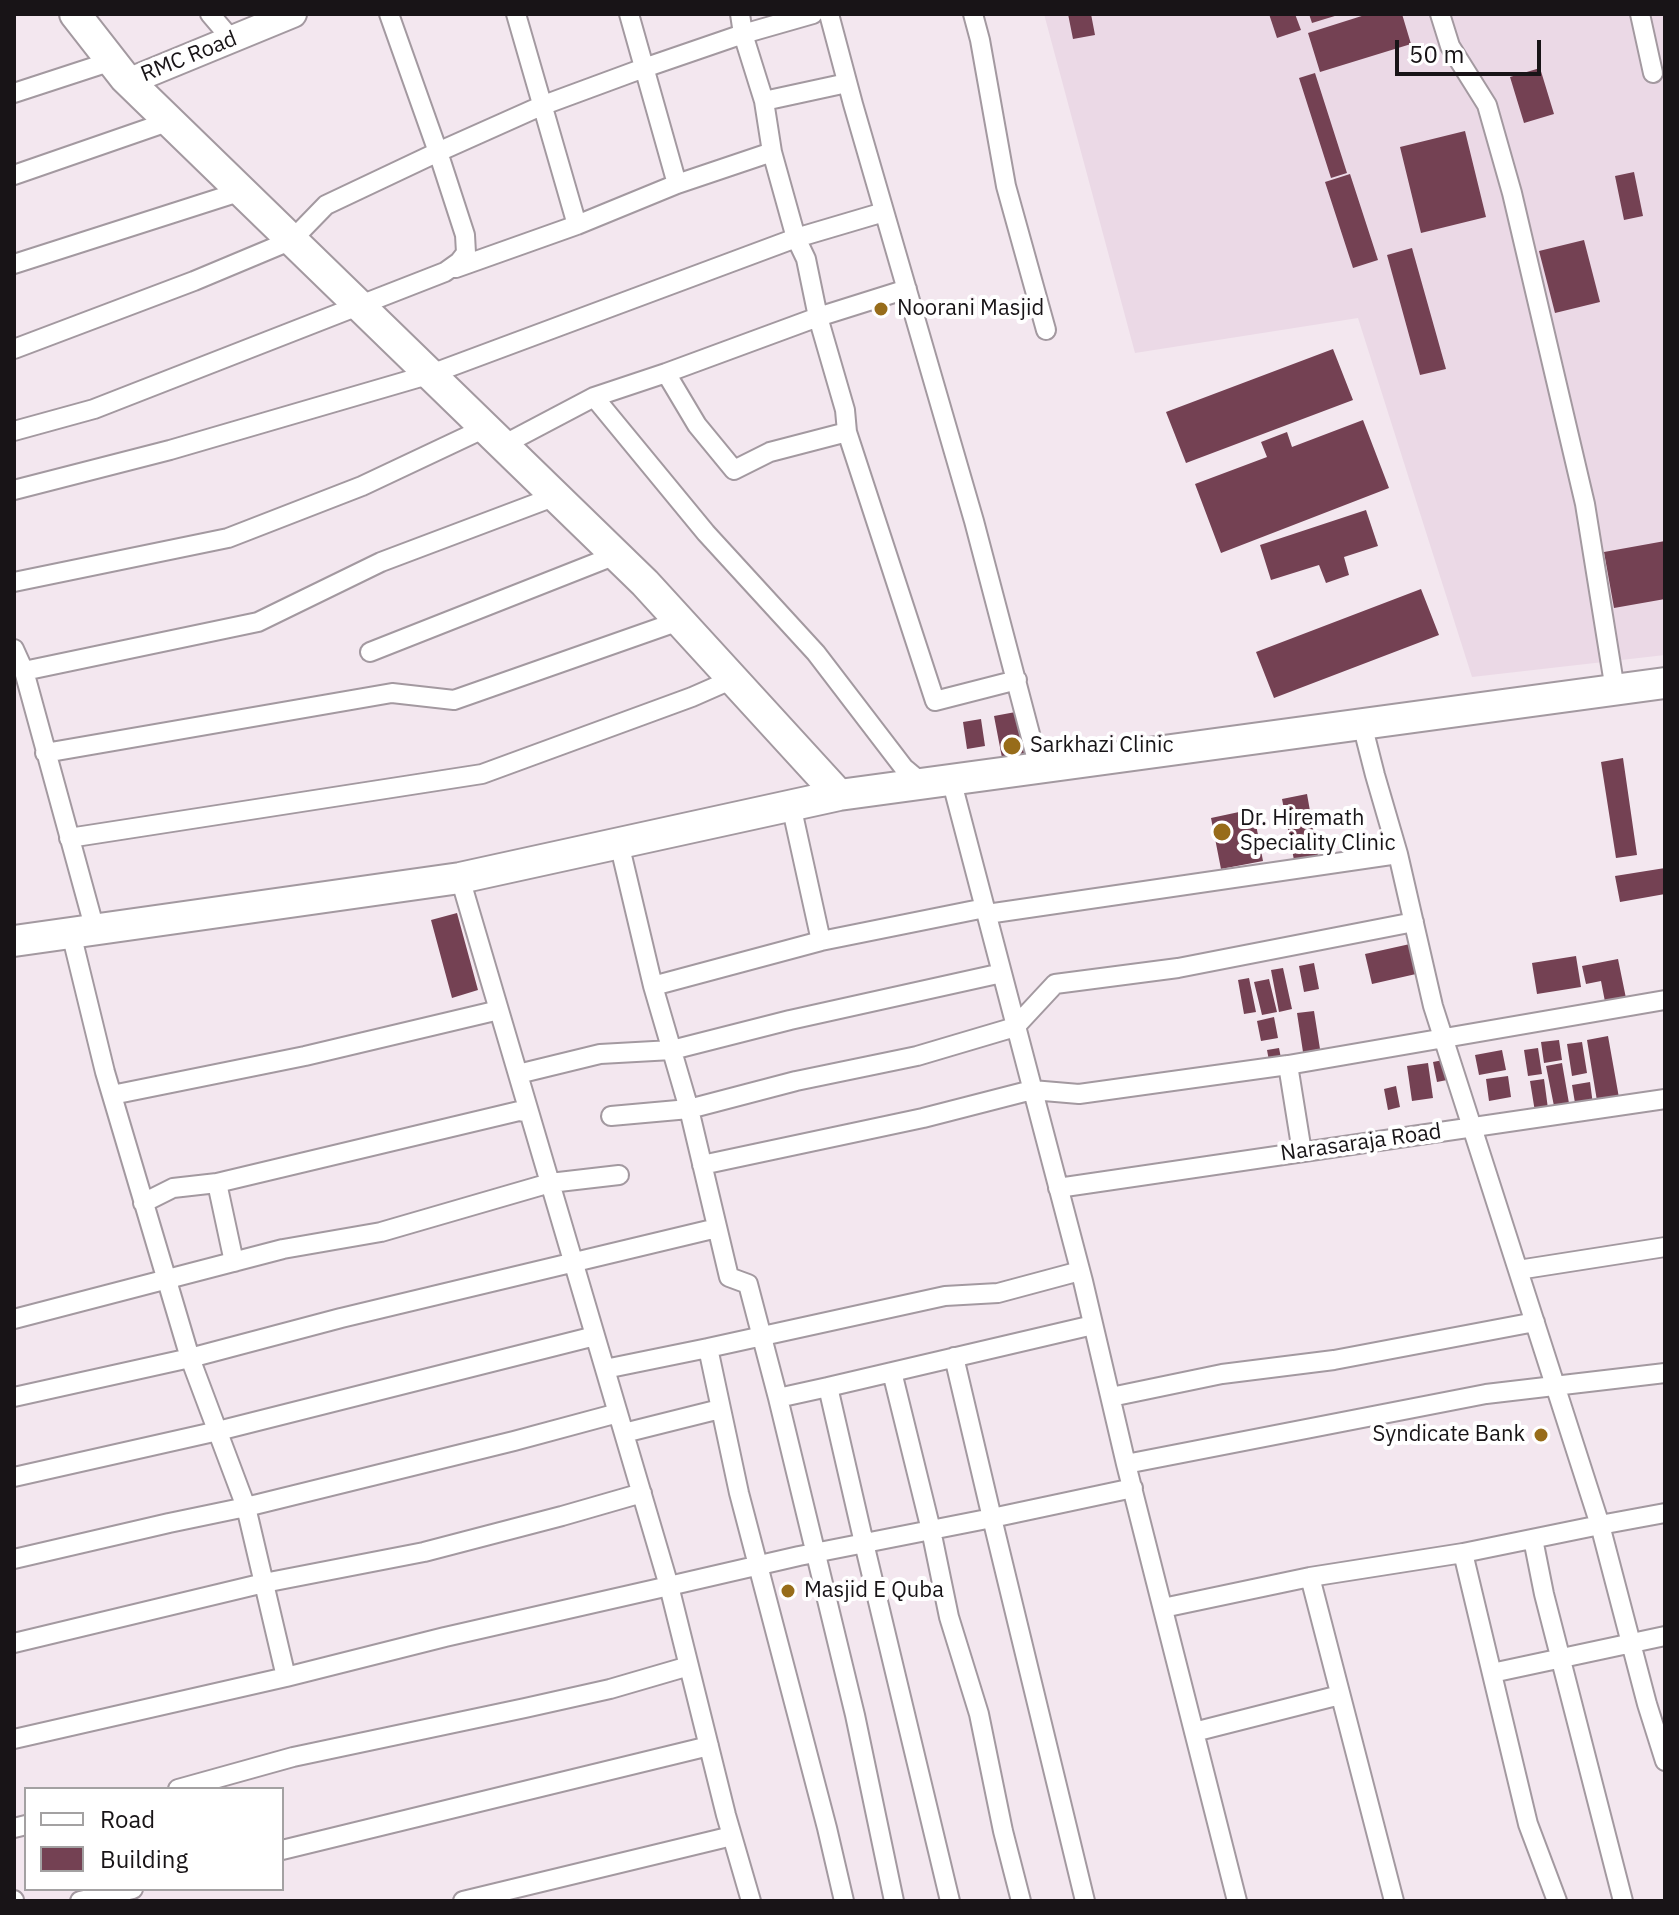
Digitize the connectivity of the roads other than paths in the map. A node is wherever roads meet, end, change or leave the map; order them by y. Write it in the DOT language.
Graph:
graph roads {
  1 [pos="75,14"];
  2 [pos="274,14"];
  3 [pos="293,14"];
  4 [pos="389,14"];
  5 [pos="516,14"];
  6 [pos="629,14"];
  7 [pos="740,14"];
  8 [pos="813,14"];
  9 [pos="829,14"];
  10 [pos="973,14"];
  11 [pos="1440,14"];
  12 [pos="1640,14"];
  13 [pos="218,24"];
  14 [pos="743,34"];
  15 [pos="644,68"];
  16 [pos="122,73"];
  17 [pos="1653,73"];
  18 [pos="847,83"];
  19 [pos="14,93"];
  20 [pos="764,101"];
  21 [pos="541,106"];
  22 [pos="170,121"];
  23 [pos="438,152"];
  24 [pos="772,152"];
  25 [pos="14,175"];
  26 [pos="677,184"];
  27 [pos="242,191"];
  28 [pos="884,212"];
  29 [pos="577,225"];
  30 [pos="796,238"];
  31 [pos="292,240"];
  32 [pos="14,264"];
  33 [pos="445,272"];
  34 [pos="907,289"];
  35 [pos="360,306"];
  36 [pos="818,317"];
  37 [pos="1046,330"];
  38 [pos="14,349"];
  39 [pos="666,373"];
  40 [pos="431,374"];
  41 [pos="594,397"];
  42 [pos="14,431"];
  43 [pos="847,432"];
  44 [pos="494,436"];
  45 [pos="14,490"];
  46 [pos="556,496"];
  47 [pos="616,555"];
  48 [pos="14,582"];
  49 [pos="679,621"];
  50 [pos="14,649"];
  51 [pos="370,652"];
  52 [pos="24,671"];
  53 [pos="733,679"];
  54 [pos="1017,680"];
  55 [pos="1665,683"];
  56 [pos="1615,690"];
  57 [pos="1362,724"];
  58 [pos="45,753"];
  59 [pos="1039,768"];
  60 [pos="936,781"];
  61 [pos="839,795"];
  62 [pos="791,805"];
  63 [pos="69,838"];
  64 [pos="619,843"];
  65 [pos="1398,854"];
  66 [pos="460,878"];
  67 [pos="986,911"];
  68 [pos="1414,922"];
  69 [pos="83,932"];
  70 [pos="14,941"];
  71 [pos="821,941"];
  72 [pos="1002,973"];
  73 [pos="653,986"];
  74 [pos="1665,1000"];
  75 [pos="499,1010"];
  76 [pos="1015,1027"];
  77 [pos="1443,1038"];
  78 [pos="672,1050"];
  79 [pos="1288,1065"];
  80 [pos="518,1074"];
  81 [pos="1032,1090"];
  82 [pos="112,1095"];
  83 [pos="1665,1099"];
  84 [pos="689,1109"];
  85 [pos="529,1113"];
  86 [pos="611,1116"];
  87 [pos="1471,1127"];
  88 [pos="1302,1152"];
  89 [pos="702,1165"];
  90 [pos="619,1175"];
  91 [pos="217,1183"];
  92 [pos="550,1183"];
  93 [pos="1058,1188"];
  94 [pos="143,1203"];
  95 [pos="717,1228"];
  96 [pos="1665,1247"];
  97 [pos="573,1261"];
  98 [pos="234,1262"];
  99 [pos="1518,1270"];
  100 [pos="1080,1271"];
  101 [pos="166,1280"];
  102 [pos="14,1319"];
  103 [pos="1535,1322"];
  104 [pos="1093,1325"];
  105 [pos="595,1336"];
  106 [pos="762,1337"];
  107 [pos="708,1348"];
  108 [pos="954,1357"];
  109 [pos="190,1358"];
  110 [pos="605,1369"];
  111 [pos="892,1372"];
  112 [pos="1665,1373"];
  113 [pos="1556,1386"];
  114 [pos="828,1387"];
  115 [pos="14,1397"];
  116 [pos="1111,1397"];
  117 [pos="778,1398"];
  118 [pos="720,1409"];
  119 [pos="618,1413"];
  120 [pos="218,1431"];
  121 [pos="624,1433"];
  122 [pos="1126,1464"];
  123 [pos="14,1477"];
  124 [pos="1133,1488"];
  125 [pos="642,1493"];
  126 [pos="246,1507"];
  127 [pos="1665,1513"];
  128 [pos="992,1518"];
  129 [pos="1600,1525"];
  130 [pos="931,1530"];
  131 [pos="1533,1539"];
  132 [pos="864,1543"];
  133 [pos="816,1553"];
  134 [pos="1463,1553"];
  135 [pos="14,1559"];
  136 [pos="758,1566"];
  137 [pos="1310,1577"];
  138 [pos="264,1583"];
  139 [pos="669,1586"];
  140 [pos="1163,1608"];
  141 [pos="1665,1636"];
  142 [pos="14,1643"];
  143 [pos="1631,1643"];
  144 [pos="1561,1659"];
  145 [pos="689,1666"];
  146 [pos="1492,1673"];
  147 [pos="286,1677"];
  148 [pos="1340,1695"];
  149 [pos="1194,1732"];
  150 [pos="14,1739"];
  151 [pos="709,1746"];
  152 [pos="1665,1761"];
  153 [pos="185,1787"];
  154 [pos="732,1836"];
  155 [pos="284,1850"];
  156 [pos="124,1891"];
  157 [pos="80,1901"];
  158 [pos="463,1901"];
  159 [pos="751,1901"];
  160 [pos="844,1901"];
  161 [pos="894,1901"];
  162 [pos="950,1901"];
  163 [pos="1021,1901"];
  164 [pos="1085,1901"];
  165 [pos="1237,1901"];
  166 [pos="1394,1901"];
  167 [pos="1557,1901"];
  168 [pos="1623,1901"];
  1 -- 16 [label="main road"];
  2 -- 13 [label="street, RMC Road"];
  3 -- 16 [label="street, RMC Road"];
  4 -- 23 [label="street"];
  5 -- 21 [label="street"];
  6 -- 15 [label="street"];
  7 -- 14 [label="street"];
  8 -- 14 [label="street"];
  9 -- 18 [label="street"];
  10 -- 37 [label="street"];
  11 -- 56 [label="street"];
  12 -- 17 [label="street"];
  13 -- 16 [label="street, RMC Road"];
  14 -- 15 [label="street"];
  14 -- 20 [label="street"];
  15 -- 21 [label="street"];
  15 -- 26 [label="street"];
  16 -- 19 [label="street"];
  16 -- 22 [label="main road"];
  18 -- 20 [label="street"];
  18 -- 28 [label="street"];
  20 -- 24 [label="street"];
  21 -- 23 [label="street"];
  21 -- 29 [label="street"];
  22 -- 25 [label="street"];
  22 -- 27 [label="main road"];
  23 -- 31 [label="street"];
  23 -- 33 [label="street"];
  24 -- 26 [label="street"];
  24 -- 30 [label="street"];
  26 -- 29 [label="street"];
  27 -- 31 [label="main road"];
  27 -- 32 [label="street"];
  28 -- 30 [label="street"];
  28 -- 34 [label="street"];
  29 -- 33 [label="street"];
  30 -- 36 [label="street"];
  30 -- 40 [label="street"];
  31 -- 35 [label="main road"];
  31 -- 38 [label="street"];
  33 -- 35 [label="street"];
  34 -- 36 [label="street"];
  34 -- 54 [label="street"];
  35 -- 40 [label="main road"];
  35 -- 42 [label="street"];
  36 -- 39 [label="street"];
  36 -- 43 [label="street"];
  39 -- 41 [label="street"];
  39 -- 43 [label="street"];
  40 -- 44 [label="main road"];
  40 -- 45 [label="street"];
  41 -- 44 [label="street"];
  41 -- 60 [label="street"];
  43 -- 54 [label="street"];
  44 -- 46 [label="main road"];
  44 -- 48 [label="street"];
  46 -- 47 [label="main road"];
  46 -- 52 [label="street"];
  47 -- 49 [label="main road"];
  47 -- 51 [label="street"];
  49 -- 53 [label="main road"];
  49 -- 58 [label="street"];
  50 -- 52 [label="street"];
  52 -- 58 [label="street"];
  53 -- 61 [label="main road"];
  53 -- 63 [label="street"];
  54 -- 59 [label="street"];
  55 -- 56 [label="main road"];
  56 -- 57 [label="main road"];
  57 -- 59 [label="main road"];
  57 -- 65 [label="street"];
  58 -- 63 [label="street"];
  59 -- 60 [label="main road"];
  60 -- 61 [label="main road"];
  60 -- 67 [label="street"];
  61 -- 62 [label="main road"];
  62 -- 64 [label="main road"];
  62 -- 71 [label="street"];
  63 -- 69 [label="street"];
  64 -- 66 [label="main road"];
  64 -- 73 [label="street"];
  65 -- 67 [label="street"];
  65 -- 68 [label="street"];
  66 -- 69 [label="main road"];
  66 -- 75 [label="street"];
  67 -- 71 [label="street"];
  67 -- 72 [label="street"];
  68 -- 76 [label="street"];
  68 -- 77 [label="street"];
  69 -- 70 [label="main road"];
  69 -- 82 [label="street"];
  71 -- 73 [label="street"];
  72 -- 76 [label="street"];
  72 -- 78 [label="street"];
  73 -- 78 [label="street"];
  74 -- 77 [label="street"];
  75 -- 80 [label="street"];
  75 -- 82 [label="street"];
  76 -- 81 [label="street"];
  76 -- 84 [label="street"];
  77 -- 79 [label="street"];
  77 -- 87 [label="street"];
  78 -- 80 [label="street"];
  78 -- 84 [label="street"];
  79 -- 81 [label="street"];
  79 -- 88 [label="street"];
  80 -- 85 [label="street"];
  81 -- 89 [label="street"];
  81 -- 93 [label="street"];
  82 -- 94 [label="street"];
  83 -- 87 [label="street, Narasaraja Road"];
  84 -- 86 [label="street"];
  84 -- 89 [label="street"];
  85 -- 91 [label="street"];
  85 -- 92 [label="street"];
  87 -- 88 [label="street, Narasaraja Road"];
  87 -- 99 [label="street"];
  88 -- 93 [label="street, Narasaraja Road"];
  89 -- 95 [label="street"];
  90 -- 92 [label="street"];
  91 -- 94 [label="street"];
  91 -- 98 [label="street"];
  92 -- 97 [label="street"];
  92 -- 98 [label="street"];
  93 -- 100 [label="street"];
  94 -- 101 [label="street"];
  95 -- 97 [label="street"];
  95 -- 106 [label="street"];
  96 -- 99 [label="street"];
  97 -- 105 [label="street"];
  97 -- 109 [label="street"];
  98 -- 101 [label="street"];
  99 -- 103 [label="street"];
  100 -- 104 [label="street"];
  100 -- 106 [label="street"];
  101 -- 102 [label="street"];
  101 -- 109 [label="street"];
  103 -- 113 [label="street"];
  103 -- 116 [label="street"];
  104 -- 108 [label="street"];
  104 -- 116 [label="street"];
  105 -- 110 [label="street"];
  105 -- 120 [label="street"];
  106 -- 107 [label="street"];
  106 -- 117 [label="street"];
  107 -- 110 [label="street"];
  107 -- 118 [label="street"];
  108 -- 111 [label="street"];
  108 -- 128 [label="street"];
  109 -- 115 [label="street"];
  109 -- 120 [label="street"];
  110 -- 119 [label="street"];
  111 -- 114 [label="street"];
  111 -- 130 [label="street"];
  112 -- 113 [label="street"];
  113 -- 122 [label="street"];
  113 -- 129 [label="street"];
  114 -- 117 [label="street"];
  114 -- 132 [label="street"];
  116 -- 122 [label="street"];
  117 -- 133 [label="street"];
  118 -- 121 [label="street"];
  118 -- 136 [label="street"];
  119 -- 121 [label="street"];
  119 -- 126 [label="street"];
  120 -- 123 [label="street"];
  120 -- 126 [label="street"];
  121 -- 125 [label="street"];
  122 -- 124 [label="street"];
  124 -- 128 [label="street"];
  124 -- 140 [label="street"];
  125 -- 138 [label="street"];
  125 -- 139 [label="street"];
  126 -- 135 [label="street"];
  126 -- 138 [label="street"];
  127 -- 129 [label="street"];
  128 -- 130 [label="street"];
  128 -- 164 [label="street"];
  129 -- 131 [label="street"];
  129 -- 143 [label="street"];
  130 -- 132 [label="street"];
  130 -- 163 [label="street"];
  131 -- 134 [label="street"];
  131 -- 144 [label="street"];
  132 -- 133 [label="street"];
  132 -- 162 [label="street"];
  133 -- 136 [label="street"];
  133 -- 161 [label="street"];
  134 -- 137 [label="street"];
  134 -- 146 [label="street"];
  136 -- 139 [label="street"];
  136 -- 160 [label="street"];
  137 -- 140 [label="street"];
  137 -- 148 [label="street"];
  138 -- 142 [label="street"];
  138 -- 147 [label="street"];
  139 -- 145 [label="street"];
  139 -- 147 [label="street"];
  140 -- 149 [label="street"];
  141 -- 143 [label="street"];
  143 -- 144 [label="street"];
  143 -- 152 [label="street"];
  144 -- 146 [label="street"];
  144 -- 168 [label="street"];
  145 -- 151 [label="street"];
  145 -- 153 [label="street"];
  146 -- 167 [label="street"];
  147 -- 150 [label="street"];
  148 -- 149 [label="street"];
  148 -- 166 [label="street"];
  149 -- 165 [label="street"];
  151 -- 154 [label="street"];
  151 -- 155 [label="street"];
  154 -- 158 [label="street"];
  154 -- 159 [label="street"];
  156 -- 157 [label="street"];
}
